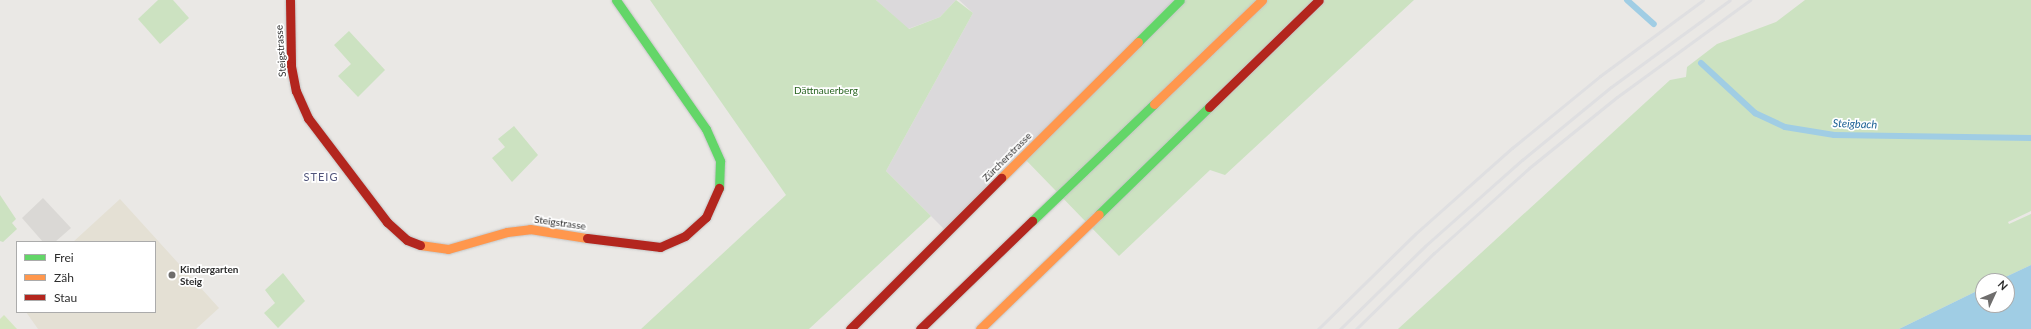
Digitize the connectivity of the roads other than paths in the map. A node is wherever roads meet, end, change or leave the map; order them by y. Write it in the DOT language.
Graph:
graph roads {
  1 [pos="290,0"];
  2 [pos="616,0"];
  3 [pos="1180,0"];
  4 [pos="1262,0"];
  5 [pos="1319,0"];
  6 [pos="1324,10"];
  7 [pos="1249,69"];
  8 [pos="850,329"];
  9 [pos="920,329"];
  10 [pos="980,329"];
  1 -- 2 [label="main road, Steigstrasse"];
  3 -- 8 [label="main road, Zürcherstrasse"];
  4 -- 9 [label="main road"];
  5 -- 7 [label="main road"];
  6 -- 7 [label="main road"];
  7 -- 10 [label="main road"];
}
